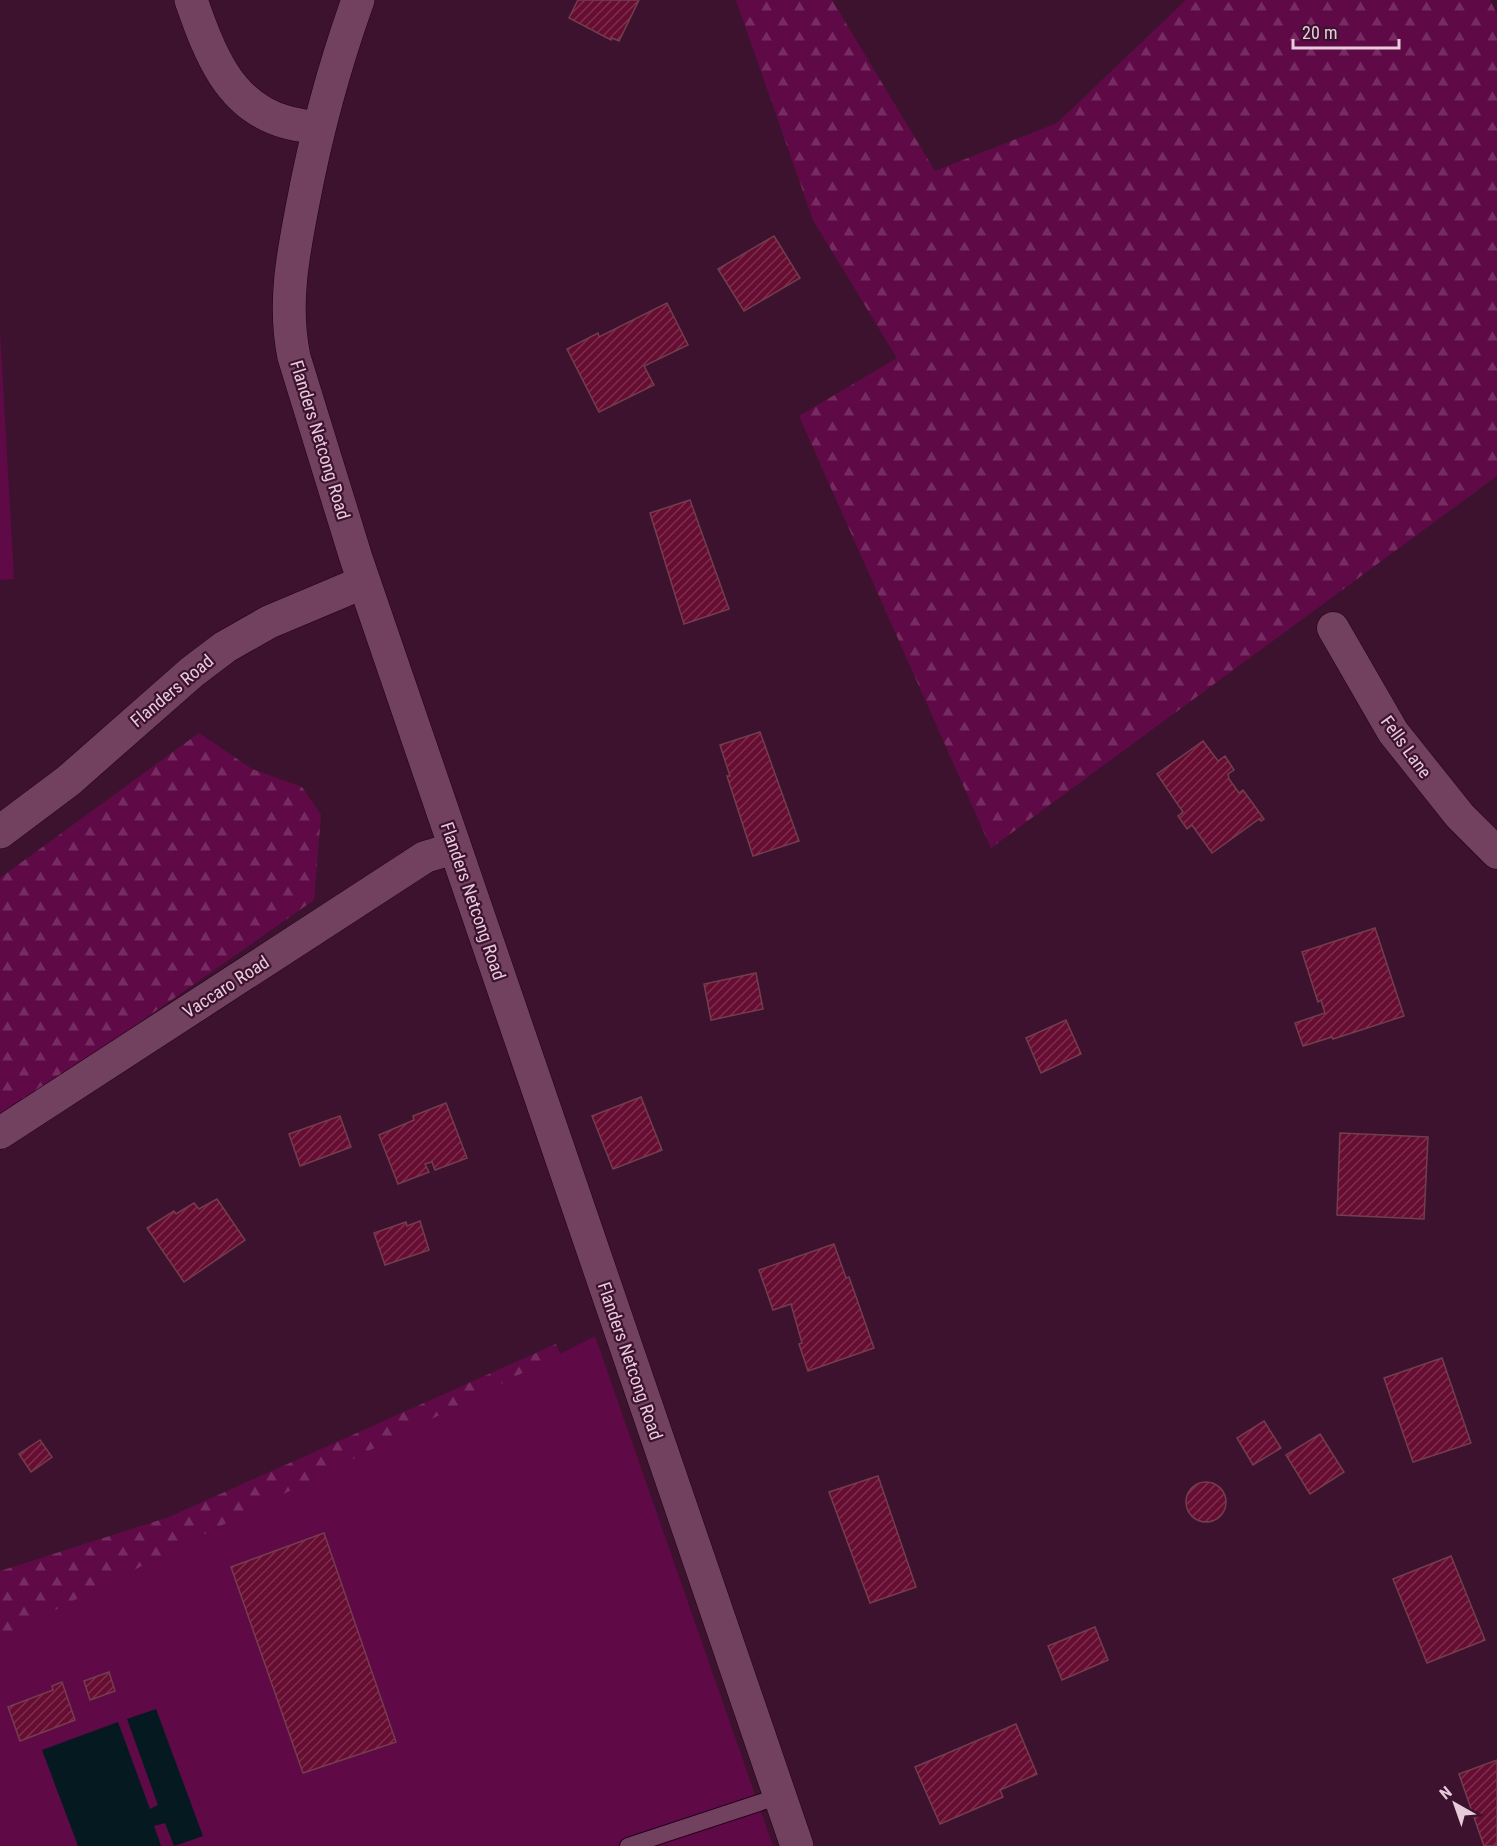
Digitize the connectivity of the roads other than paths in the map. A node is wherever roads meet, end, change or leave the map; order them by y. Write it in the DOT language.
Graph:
graph roads {
  1 [pos="191,0"];
  2 [pos="358,0"];
  3 [pos="318,129"];
  4 [pos="364,582"];
  5 [pos="1333,628"];
  6 [pos="0,832"];
  7 [pos="455,848"];
  8 [pos="1497,853"];
  9 [pos="0,1133"];
  10 [pos="780,1796"];
  11 [pos="628,1846"];
  12 [pos="797,1846"];
  1 -- 3 [label="main road"];
  2 -- 3 [label="main road, Flanders Netcong Road"];
  3 -- 4 [label="main road, Flanders Netcong Road"];
  4 -- 6 [label="main road, Flanders Road"];
  4 -- 7 [label="main road, Flanders Netcong Road"];
  5 -- 8 [label="street, Fells Lane"];
  7 -- 9 [label="street, Vaccaro Road"];
  7 -- 10 [label="main road, Flanders Netcong Road"];
  10 -- 11 [label="lane"];
  10 -- 12 [label="main road, Flanders Netcong Road"];
}
